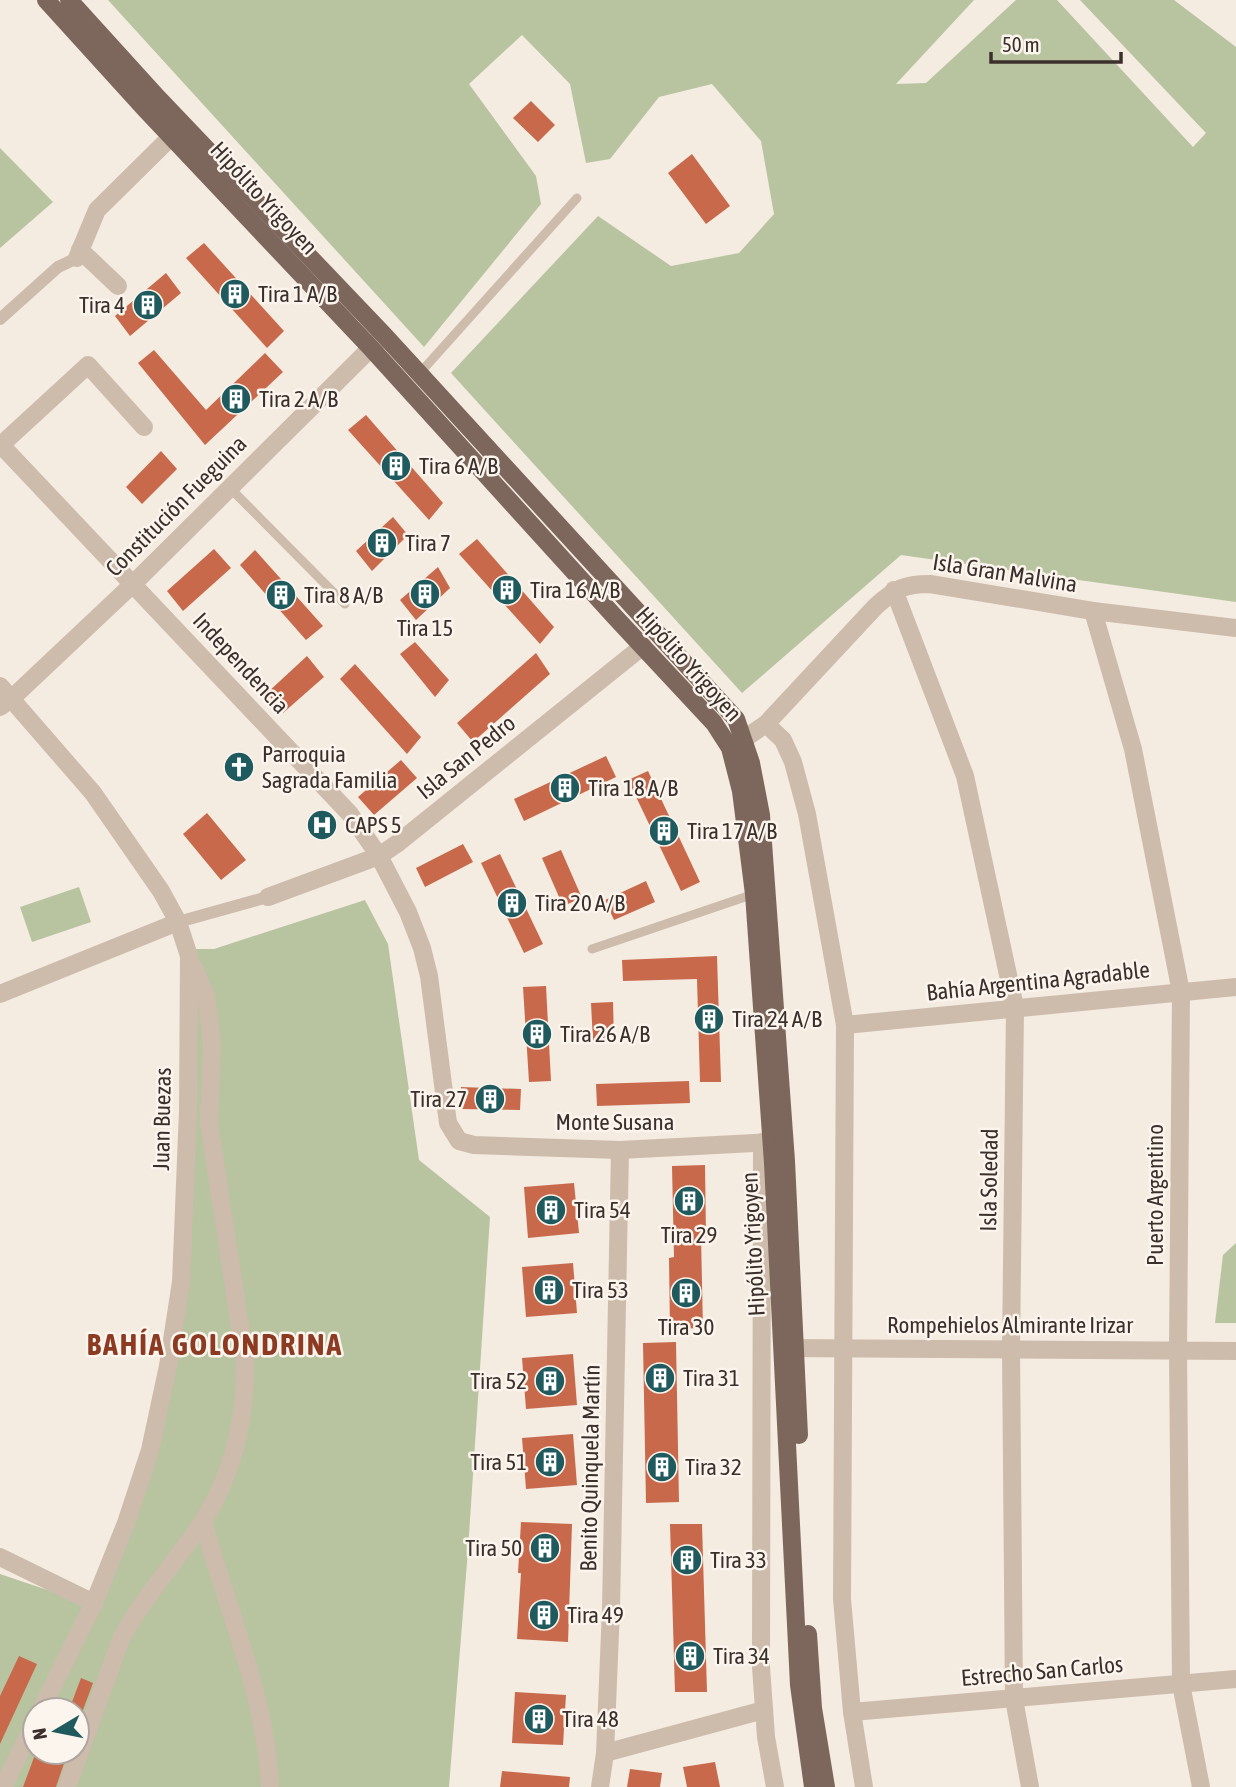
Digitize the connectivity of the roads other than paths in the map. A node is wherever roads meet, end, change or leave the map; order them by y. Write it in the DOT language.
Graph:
graph roads {
  1 [pos="46,0"];
  2 [pos="69,0"];
  3 [pos="177,130"];
  4 [pos="577,198"];
  5 [pos="79,254"];
  6 [pos="118,286"];
  7 [pos="0,319"];
  8 [pos="377,341"];
  9 [pos="419,374"];
  10 [pos="144,427"];
  11 [pos="1,444"];
  12 [pos="229,487"];
  13 [pos="133,584"];
  14 [pos="894,590"];
  15 [pos="345,604"];
  16 [pos="1093,611"];
  17 [pos="1236,628"];
  18 [pos="643,646"];
  19 [pos="4,697"];
  20 [pos="766,724"];
  21 [pos="744,739"];
  22 [pos="379,856"];
  23 [pos="754,894"];
  24 [pos="268,897"];
  25 [pos="178,922"];
  26 [pos="592,950"];
  27 [pos="189,956"];
  28 [pos="1236,987"];
  29 [pos="1181,992"];
  30 [pos="0,994"];
  31 [pos="1015,1007"];
  32 [pos="845,1025"];
  33 [pos="459,1141"];
  34 [pos="767,1142"];
  35 [pos="620,1150"];
  36 [pos="790,1348"];
  37 [pos="842,1349"];
  38 [pos="1011,1350"];
  39 [pos="1178,1351"];
  40 [pos="1236,1351"];
  41 [pos="203,1521"];
  42 [pos="0,1557"];
  43 [pos="94,1602"];
  44 [pos="1236,1679"];
  45 [pos="1181,1684"];
  46 [pos="48,1696"];
  47 [pos="1014,1699"];
  48 [pos="764,1710"];
  49 [pos="852,1712"];
  50 [pos="21,1750"];
  51 [pos="605,1753"];
  52 [pos="3,1787"];
  53 [pos="67,1787"];
  54 [pos="270,1787"];
  55 [pos="600,1787"];
  56 [pos="775,1787"];
  57 [pos="813,1787"];
  58 [pos="826,1787"];
  59 [pos="864,1787"];
  60 [pos="1030,1787"];
  61 [pos="1201,1787"];
  1 -- 3 [label="main road, Hipólito Yrigoyen"];
  2 -- 3 [label="main road, Hipólito Yrigoyen"];
  3 -- 5 [label="street"];
  3 -- 8 [label="main road, Hipólito Yrigoyen"];
  4 -- 9 [label="lane"];
  5 -- 6 [label="street"];
  5 -- 7 [label="street"];
  8 -- 9 [label="main road, Hipólito Yrigoyen"];
  8 -- 12 [label="street, Constitución Fueguina"];
  8 -- 18 [label="main road, Hipólito Yrigoyen"];
  9 -- 21 [label="main road, Hipólito Yrigoyen"];
  10 -- 11 [label="street"];
  11 -- 13 [label="street, Independencia"];
  12 -- 13 [label="street, Constitución Fueguina"];
  12 -- 15 [label="lane"];
  13 -- 19 [label="street, Constitución Fueguina"];
  13 -- 22 [label="street, Independencia"];
  14 -- 16 [label="street, Isla Gran Malvina"];
  14 -- 20 [label="street"];
  14 -- 31 [label="street, Isla Soledad"];
  16 -- 17 [label="street, Isla Gran Malvina"];
  16 -- 29 [label="street, Puerto Argentino"];
  18 -- 22 [label="street, Isla San Pedro"];
  18 -- 23 [label="main road, Hipólito Yrigoyen"];
  19 -- 25 [label="street, Juan Buezas"];
  20 -- 21 [label="street"];
  20 -- 32 [label="street"];
  21 -- 36 [label="main road, Hipólito Yrigoyen"];
  22 -- 24 [label="street, Isla San Pedro"];
  22 -- 33 [label="street, Independencia"];
  23 -- 26 [label="lane"];
  23 -- 34 [label="main road, Hipólito Yrigoyen"];
  24 -- 25 [label="street"];
  25 -- 27 [label="street, Juan Buezas"];
  25 -- 30 [label="street"];
  27 -- 41 [label="street"];
  27 -- 43 [label="street, Juan Buezas"];
  28 -- 29 [label="street, Bahía Argentina Agradable"];
  29 -- 31 [label="street, Bahía Argentina Agradable"];
  29 -- 39 [label="street, Puerto Argentino"];
  31 -- 32 [label="street, Bahía Argentina Agradable"];
  31 -- 38 [label="street, Isla Soledad"];
  32 -- 37 [label="street"];
  33 -- 35 [label="street, Monte Susana"];
  34 -- 35 [label="street, Monte Susana"];
  34 -- 36 [label="main road, Hipólito Yrigoyen"];
  34 -- 48 [label="street"];
  35 -- 51 [label="street, Benito Quinquela Martín"];
  36 -- 37 [label="street, Rompehielos Almirante Irizar"];
  36 -- 57 [label="main road, Hipólito Yrigoyen"];
  36 -- 58 [label="main road, Hipólito Yrigoyen"];
  37 -- 38 [label="street, Rompehielos Almirante Irizar"];
  37 -- 49 [label="street"];
  38 -- 39 [label="street, Rompehielos Almirante Irizar"];
  38 -- 47 [label="street, Isla Soledad"];
  39 -- 40 [label="street, Rompehielos Almirante Irizar"];
  39 -- 45 [label="street, Puerto Argentino"];
  41 -- 53 [label="street"];
  41 -- 54 [label="street"];
  42 -- 43 [label="street"];
  43 -- 46 [label="street, Juan Buezas"];
  44 -- 45 [label="street, Estrecho San Carlos"];
  45 -- 47 [label="street, Estrecho San Carlos"];
  45 -- 61 [label="street, Puerto Argentino"];
  47 -- 49 [label="street, Estrecho San Carlos"];
  47 -- 60 [label="street, Isla Soledad"];
  48 -- 51 [label="street"];
  48 -- 56 [label="street"];
  49 -- 59 [label="street"];
  50 -- 52 [label="street"];
  51 -- 55 [label="street, Benito Quinquela Martín"];
}
